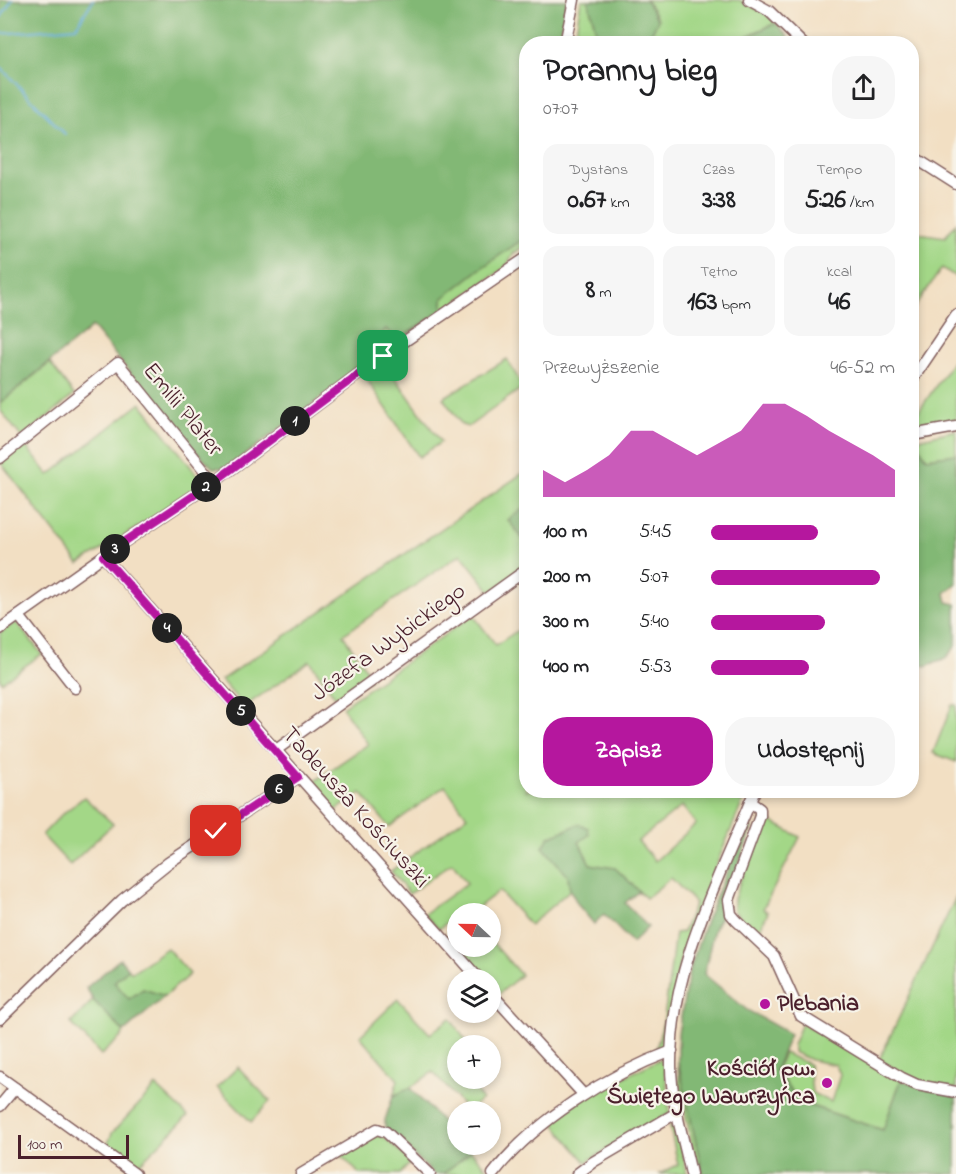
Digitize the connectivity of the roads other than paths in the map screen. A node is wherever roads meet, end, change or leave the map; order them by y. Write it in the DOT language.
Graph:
graph roads {
  1 [pos="574,0"];
  2 [pos="749,0"];
  3 [pos="567,36"];
  4 [pos="795,36"];
  5 [pos="919,160"];
  6 [pos="956,184"];
  7 [pos="519,263"];
  8 [pos="956,315"];
  9 [pos="919,370"];
  10 [pos="956,427"];
  11 [pos="919,434"];
  12 [pos="0,458"];
  13 [pos="214,482"];
  14 [pos="103,556"];
  15 [pos="519,575"];
  16 [pos="19,616"];
  17 [pos="0,629"];
  18 [pos="75,688"];
  19 [pos="276,750"];
  20 [pos="298,777"];
  21 [pos="752,798"];
  22 [pos="750,802"];
  23 [pos="470,969"];
  24 [pos="501,1004"];
  25 [pos="0,1019"];
  26 [pos="672,1051"];
  27 [pos="0,1077"];
  28 [pos="15,1088"];
  29 [pos="956,1092"];
  30 [pos="583,1094"];
  31 [pos="0,1106"];
  32 [pos="678,1113"];
  33 [pos="135,1174"];
  34 [pos="301,1174"];
  35 [pos="430,1174"];
  36 [pos="493,1174"];
  37 [pos="577,1174"];
  38 [pos="692,1174"];
  1 -- 3 [label="street"];
  2 -- 4 [label="street"];
  5 -- 6 [label="street"];
  7 -- 13 [label="street"];
  8 -- 9 [label="street"];
  10 -- 11 [label="street"];
  12 -- 13 [label="street, Emilii Plater"];
  13 -- 14 [label="street"];
  14 -- 16 [label="street"];
  14 -- 19 [label="street, Tadeusza Kościuszki"];
  15 -- 19 [label="street, Józefa Wybickiego"];
  16 -- 17 [label="street"];
  16 -- 18 [label="street"];
  19 -- 20 [label="street, Tadeusza Kościuszki"];
  20 -- 23 [label="street, Tadeusza Kościuszki"];
  20 -- 25 [label="street"];
  21 -- 22 [label="street"];
  22 -- 26 [label="street"];
  22 -- 29 [label="street"];
  24 -- 30 [label="street"];
  26 -- 30 [label="street"];
  26 -- 32 [label="street"];
  27 -- 28 [label="street"];
  28 -- 31 [label="street"];
  28 -- 33 [label="street"];
  30 -- 36 [label="street"];
  32 -- 37 [label="street"];
  32 -- 38 [label="street"];
  34 -- 35 [label="street"];
}
